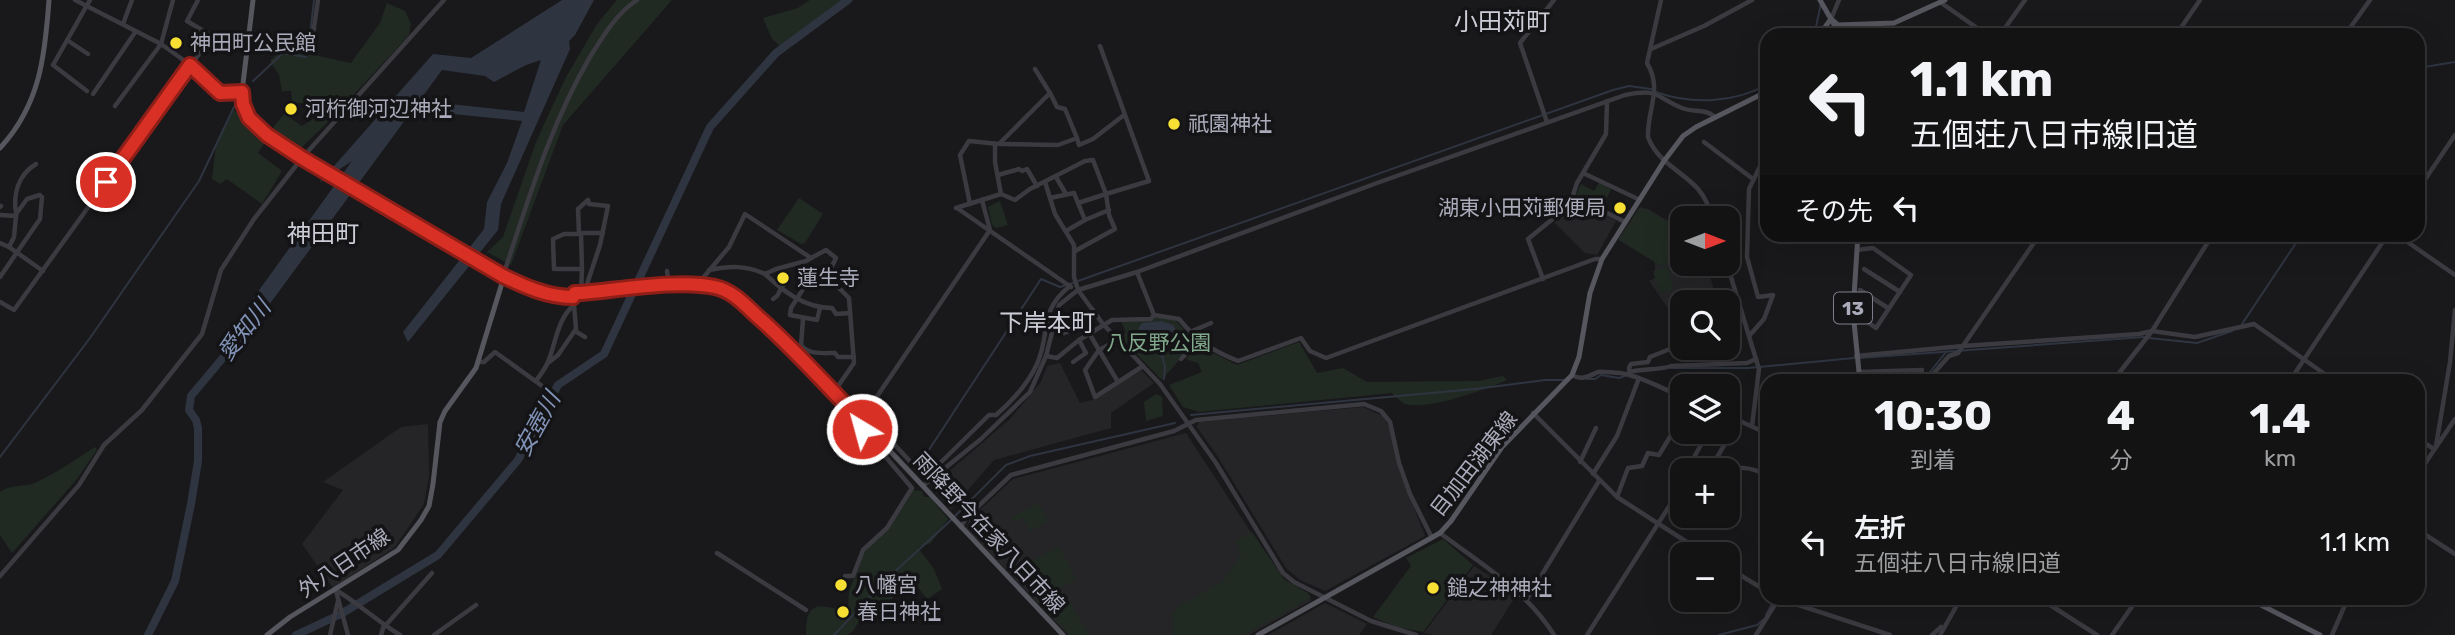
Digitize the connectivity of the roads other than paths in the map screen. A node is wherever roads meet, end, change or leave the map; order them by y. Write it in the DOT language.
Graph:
graph roads {
  1 [pos="49,0"];
  2 [pos="75,0"];
  3 [pos="90,0"];
  4 [pos="132,0"];
  5 [pos="173,0"];
  6 [pos="198,0"];
  7 [pos="253,0"];
  8 [pos="318,0"];
  9 [pos="444,0"];
  10 [pos="637,0"];
  11 [pos="1554,0"];
  12 [pos="1661,0"];
  13 [pos="1752,0"];
  14 [pos="1819,0"];
  15 [pos="1839,0"];
  16 [pos="2025,0"];
  17 [pos="2200,0"];
  18 [pos="2370,0"];
  19 [pos="1942,1"];
  20 [pos="86,6"];
  21 [pos="1831,19"];
  22 [pos="123,24"];
  23 [pos="1824,28"];
  24 [pos="1836,28"];
  25 [pos="1978,28"];
  26 [pos="2005,28"];
  27 [pos="2181,28"];
  28 [pos="2350,28"];
  29 [pos="136,31"];
  30 [pos="67,40"];
  31 [pos="161,44"];
  32 [pos="1100,46"];
  33 [pos="311,48"];
  34 [pos="1650,49"];
  35 [pos="88,54"];
  36 [pos="42,63"];
  37 [pos="53,65"];
  38 [pos="190,65"];
  39 [pos="1035,69"];
  40 [pos="242,92"];
  41 [pos="1655,92"];
  42 [pos="1050,93"];
  43 [pos="1760,94"];
  44 [pos="1607,101"];
  45 [pos="115,106"];
  46 [pos="1124,115"];
  47 [pos="1714,116"];
  48 [pos="1547,122"];
  49 [pos="2455,135"];
  50 [pos="1077,138"];
  51 [pos="1704,142"];
  52 [pos="997,144"];
  53 [pos="0,148"];
  54 [pos="305,160"];
  55 [pos="1664,161"];
  56 [pos="36,164"];
  57 [pos="1760,165"];
  58 [pos="1583,173"];
  59 [pos="998,175"];
  60 [pos="1056,177"];
  61 [pos="1753,179"];
  62 [pos="2425,180"];
  63 [pos="1045,182"];
  64 [pos="1037,186"];
  65 [pos="1002,194"];
  66 [pos="1066,194"];
  67 [pos="1106,194"];
  68 [pos="1573,196"];
  69 [pos="1050,198"];
  70 [pos="982,200"];
  71 [pos="1640,200"];
  72 [pos="1078,203"];
  73 [pos="970,204"];
  74 [pos="1709,206"];
  75 [pos="1109,210"];
  76 [pos="0,215"];
  77 [pos="16,215"];
  78 [pos="1085,219"];
  79 [pos="1625,222"];
  80 [pos="990,230"];
  81 [pos="1065,231"];
  82 [pos="580,233"];
  83 [pos="603,233"];
  84 [pos="1858,242"];
  85 [pos="2034,242"];
  86 [pos="2208,242"];
  87 [pos="2383,242"];
  88 [pos="2408,242"];
  89 [pos="0,243"];
  90 [pos="9,247"];
  91 [pos="1857,250"];
  92 [pos="1075,251"];
  93 [pos="17,253"];
  94 [pos="811,258"];
  95 [pos="1602,259"];
  96 [pos="582,269"];
  97 [pos="1864,269"];
  98 [pos="709,270"];
  99 [pos="43,271"];
  100 [pos="667,271"];
  101 [pos="1137,272"];
  102 [pos="501,274"];
  103 [pos="765,274"];
  104 [pos="2455,275"];
  105 [pos="1731,276"];
  106 [pos="0,277"];
  107 [pos="787,278"];
  108 [pos="1543,279"];
  109 [pos="696,285"];
  110 [pos="669,286"];
  111 [pos="1070,286"];
  112 [pos="803,289"];
  113 [pos="781,290"];
  114 [pos="1078,290"];
  115 [pos="1860,290"];
  116 [pos="1900,292"];
  117 [pos="582,293"];
  118 [pos="573,297"];
  119 [pos="797,298"];
  120 [pos="774,299"];
  121 [pos="0,302"];
  122 [pos="573,305"];
  123 [pos="820,308"];
  124 [pos="1888,309"];
  125 [pos="1093,310"];
  126 [pos="2455,310"];
  127 [pos="1853,312"];
  128 [pos="850,313"];
  129 [pos="1154,315"];
  130 [pos="803,319"];
  131 [pos="1211,323"];
  132 [pos="1054,324"];
  133 [pos="1103,324"];
  134 [pos="575,331"];
  135 [pos="2151,331"];
  136 [pos="1190,332"];
  137 [pos="1088,333"];
  138 [pos="1749,336"];
  139 [pos="585,337"];
  140 [pos="1079,340"];
  141 [pos="1118,340"];
  142 [pos="1199,341"];
  143 [pos="801,345"];
  144 [pos="1963,346"];
  145 [pos="1670,349"];
  146 [pos="1099,350"];
  147 [pos="796,351"];
  148 [pos="1046,356"];
  149 [pos="1856,356"];
  150 [pos="854,357"];
  151 [pos="1181,359"];
  152 [pos="1756,359"];
  153 [pos="2305,360"];
  154 [pos="478,362"];
  155 [pos="1073,362"];
  156 [pos="548,363"];
  157 [pos="1143,366"];
  158 [pos="1922,370"];
  159 [pos="1629,372"];
  160 [pos="1858,372"];
  161 [pos="1933,374"];
  162 [pos="2118,374"];
  163 [pos="2295,374"];
  164 [pos="2325,374"];
  165 [pos="1572,375"];
  166 [pos="1638,378"];
  167 [pos="536,382"];
  168 [pos="1118,382"];
  169 [pos="1670,391"];
  170 [pos="834,392"];
  171 [pos="556,396"];
  172 [pos="1533,413"];
  173 [pos="866,414"];
  174 [pos="2455,419"];
  175 [pos="861,420"];
  176 [pos="1740,420"];
  177 [pos="1187,425"];
  178 [pos="1752,426"];
  179 [pos="1596,428"];
  180 [pos="1760,430"];
  181 [pos="1670,437"];
  182 [pos="2425,443"];
  183 [pos="2435,448"];
  184 [pos="1580,462"];
  185 [pos="2425,463"];
  186 [pos="1740,467"];
  187 [pos="1760,473"];
  188 [pos="1593,474"];
  189 [pos="1599,481"];
  190 [pos="924,485"];
  191 [pos="1617,497"];
  192 [pos="1670,505"];
  193 [pos="1659,524"];
  194 [pos="961,527"];
  195 [pos="1440,533"];
  196 [pos="2425,535"];
  197 [pos="1432,538"];
  198 [pos="1687,542"];
  199 [pos="717,553"];
  200 [pos="2455,554"];
  201 [pos="432,573"];
  202 [pos="1740,575"];
  203 [pos="0,576"];
  204 [pos="845,576"];
  205 [pos="1760,587"];
  206 [pos="336,590"];
  207 [pos="339,597"];
  208 [pos="1325,597"];
  209 [pos="1527,599"];
  210 [pos="476,605"];
  211 [pos="1774,605"];
  212 [pos="1796,605"];
  213 [pos="1957,605"];
  214 [pos="2050,605"];
  215 [pos="2133,605"];
  216 [pos="2261,605"];
  217 [pos="2345,605"];
  218 [pos="806,610"];
  219 [pos="1945,624"];
  220 [pos="384,626"];
  221 [pos="267,635"];
  222 [pos="330,635"];
  223 [pos="348,635"];
  224 [pos="381,635"];
  225 [pos="400,635"];
  226 [pos="434,635"];
  227 [pos="1063,635"];
  228 [pos="1258,635"];
  229 [pos="1416,635"];
  230 [pos="1554,635"];
  231 [pos="1587,635"];
  232 [pos="1756,635"];
  233 [pos="1889,635"];
  234 [pos="1932,635"];
  235 [pos="1940,635"];
  236 [pos="2097,635"];
  237 [pos="2112,635"];
  238 [pos="2320,635"];
  239 [pos="2332,635"];
  1 -- 36 [label="main road"];
  2 -- 20 [label="street"];
  3 -- 20 [label="street"];
  4 -- 22 [label="street"];
  5 -- 31 [label="street"];
  6 -- 38 [label="street"];
  7 -- 40 [label="main road"];
  8 -- 33 [label="street"];
  9 -- 54 [label="street"];
  10 -- 102 [label="street"];
  11 -- 48 [label="street"];
  12 -- 34 [label="street"];
  13 -- 34 [label="street"];
  14 -- 21 [label="main road"];
  15 -- 21 [label="street"];
  16 -- 26 [label="street"];
  17 -- 27 [label="street"];
  18 -- 28 [label="street"];
  19 -- 21 [label="main road"];
  19 -- 25 [label="street"];
  20 -- 22 [label="street"];
  20 -- 30 [label="street"];
  21 -- 23 [label="main road"];
  21 -- 24 [label="main road"];
  22 -- 29 [label="street"];
  29 -- 31 [label="street"];
  29 -- 37 [label="street"];
  30 -- 35 [label="street"];
  30 -- 37 [label="street"];
  31 -- 38 [label="street"];
  31 -- 45 [label="street"];
  32 -- 46 [label="street"];
  34 -- 41 [label="street"];
  36 -- 37 [label="street"];
  36 -- 53 [label="main road"];
  38 -- 40 [label="street"];
  38 -- 99 [label="street"];
  39 -- 42 [label="street"];
  40 -- 54 [label="main road"];
  41 -- 44 [label="street"];
  41 -- 47 [label="street"];
  41 -- 55 [label="street"];
  42 -- 50 [label="street"];
  42 -- 52 [label="street"];
  43 -- 47 [label="main road, 目加田湖東線"];
  44 -- 48 [label="street"];
  44 -- 58 [label="street"];
  46 -- 50 [label="street"];
  46 -- 67 [label="street"];
  47 -- 55 [label="main road, 目加田湖東線"];
  48 -- 101 [label="street"];
  49 -- 62 [label="street"];
  50 -- 52 [label="street"];
  51 -- 61 [label="street"];
  52 -- 59 [label="street"];
  52 -- 73 [label="street"];
  54 -- 102 [label="main road"];
  54 -- 203 [label="street"];
  55 -- 71 [label="main road, 目加田湖東線"];
  55 -- 74 [label="street"];
  56 -- 77 [label="street"];
  57 -- 61 [label="street"];
  58 -- 68 [label="street"];
  58 -- 71 [label="street"];
  59 -- 64 [label="street"];
  59 -- 65 [label="street"];
  60 -- 63 [label="street"];
  60 -- 66 [label="street"];
  60 -- 67 [label="street"];
  61 -- 138 [label="street"];
  63 -- 64 [label="street"];
  63 -- 69 [label="street"];
  64 -- 65 [label="street"];
  65 -- 70 [label="street"];
  66 -- 69 [label="street"];
  66 -- 72 [label="street"];
  67 -- 72 [label="street"];
  67 -- 75 [label="street"];
  68 -- 79 [label="street"];
  68 -- 108 [label="street"];
  69 -- 81 [label="street"];
  70 -- 73 [label="street"];
  70 -- 80 [label="street"];
  71 -- 79 [label="main road, 目加田湖東線"];
  72 -- 78 [label="street"];
  73 -- 80 [label="street"];
  75 -- 78 [label="street"];
  75 -- 92 [label="street"];
  76 -- 77 [label="street"];
  77 -- 90 [label="street"];
  77 -- 93 [label="street"];
  78 -- 81 [label="street"];
  79 -- 95 [label="main road, 目加田湖東線"];
  80 -- 111 [label="street"];
  80 -- 173 [label="street"];
  81 -- 92 [label="street"];
  82 -- 83 [label="street"];
  82 -- 83 [label="street"];
  82 -- 96 [label="street"];
  82 -- 96 [label="street"];
  83 -- 117 [label="street"];
  84 -- 91 [label="main road, 13"];
  85 -- 144 [label="street"];
  86 -- 135 [label="street"];
  87 -- 153 [label="street"];
  88 -- 104 [label="street"];
  89 -- 90 [label="street"];
  90 -- 93 [label="street"];
  91 -- 116 [label="street"];
  91 -- 127 [label="main road, 13"];
  92 -- 114 [label="street"];
  93 -- 99 [label="street"];
  93 -- 106 [label="street"];
  94 -- 98 [label="street"];
  94 -- 103 [label="street"];
  94 -- 128 [label="street"];
  95 -- 108 [label="street"];
  95 -- 165 [label="main road, 目加田湖東線"];
  96 -- 117 [label="street"];
  97 -- 116 [label="street"];
  98 -- 103 [label="street"];
  98 -- 109 [label="street"];
  99 -- 121 [label="street"];
  100 -- 110 [label="street"];
  101 -- 114 [label="street"];
  101 -- 129 [label="street"];
  102 -- 118 [label="main road"];
  102 -- 154 [label="main road, 外八日市線"];
  103 -- 113 [label="street"];
  105 -- 138 [label="street"];
  107 -- 113 [label="street"];
  108 -- 142 [label="street"];
  109 -- 110 [label="main road, 雨降野今在家八日市線"];
  109 -- 147 [label="main road, 雨降野今在家八日市線"];
  110 -- 117 [label="main road, 雨降野今在家八日市線"];
  111 -- 114 [label="street"];
  111 -- 173 [label="street"];
  112 -- 119 [label="street"];
  113 -- 119 [label="street"];
  113 -- 120 [label="street"];
  114 -- 125 [label="street"];
  114 -- 132 [label="street"];
  115 -- 124 [label="street"];
  116 -- 124 [label="street"];
  117 -- 118 [label="main road, 雨降野今在家八日市線"];
  118 -- 122 [label="street"];
  119 -- 123 [label="street"];
  119 -- 130 [label="street"];
  122 -- 134 [label="street"];
  122 -- 156 [label="street"];
  123 -- 128 [label="street"];
  123 -- 130 [label="street"];
  124 -- 127 [label="street"];
  125 -- 132 [label="street"];
  125 -- 133 [label="street"];
  126 -- 183 [label="street"];
  127 -- 149 [label="main road, 13"];
  128 -- 150 [label="street"];
  129 -- 133 [label="street"];
  129 -- 136 [label="street"];
  130 -- 143 [label="street"];
  131 -- 136 [label="street"];
  132 -- 148 [label="street"];
  133 -- 137 [label="street"];
  133 -- 141 [label="street"];
  134 -- 139 [label="street"];
  134 -- 156 [label="street"];
  135 -- 144 [label="street"];
  135 -- 153 [label="street"];
  135 -- 162 [label="street"];
  136 -- 142 [label="street"];
  137 -- 140 [label="street"];
  137 -- 146 [label="street"];
  138 -- 152 [label="street"];
  140 -- 148 [label="street"];
  140 -- 155 [label="street"];
  141 -- 146 [label="street"];
  141 -- 157 [label="street"];
  142 -- 151 [label="street"];
  143 -- 147 [label="street"];
  143 -- 150 [label="street"];
  144 -- 149 [label="street"];
  144 -- 161 [label="street"];
  145 -- 159 [label="street"];
  146 -- 168 [label="street"];
  146 -- 168 [label="street"];
  147 -- 170 [label="main road, 雨降野今在家八日市線"];
  148 -- 190 [label="street"];
  149 -- 160 [label="main road, 13"];
  150 -- 170 [label="street"];
  152 -- 159 [label="street"];
  152 -- 178 [label="street"];
  153 -- 163 [label="street"];
  153 -- 164 [label="street"];
  154 -- 167 [label="street"];
  154 -- 206 [label="main road, 外八日市線"];
  156 -- 167 [label="street"];
  157 -- 168 [label="street"];
  157 -- 177 [label="street"];
  158 -- 160 [label="street"];
  159 -- 166 [label="street"];
  165 -- 166 [label="street"];
  165 -- 172 [label="main road, 目加田湖東線"];
  166 -- 169 [label="street"];
  166 -- 188 [label="street"];
  167 -- 171 [label="street"];
  170 -- 175 [label="main road, 雨降野今在家八日市線"];
  172 -- 184 [label="street"];
  172 -- 195 [label="main road, 目加田湖東線"];
  173 -- 175 [label="street"];
  174 -- 183 [label="street"];
  175 -- 190 [label="main road, 雨降野今在家八日市線"];
  175 -- 204 [label="street"];
  176 -- 178 [label="street"];
  177 -- 194 [label="street"];
  177 -- 197 [label="street"];
  177 -- 208 [label="street"];
  178 -- 180 [label="street"];
  179 -- 184 [label="street"];
  181 -- 191 [label="street"];
  182 -- 183 [label="street"];
  183 -- 185 [label="street"];
  184 -- 188 [label="street"];
  186 -- 187 [label="street"];
  188 -- 189 [label="street"];
  189 -- 191 [label="street"];
  189 -- 209 [label="street"];
  190 -- 194 [label="main road, 雨降野今在家八日市線"];
  191 -- 193 [label="street"];
  192 -- 193 [label="street"];
  193 -- 198 [label="street"];
  193 -- 231 [label="street"];
  194 -- 227 [label="main road, 雨降野今在家八日市線"];
  195 -- 197 [label="main road, 目加田湖東線"];
  195 -- 209 [label="street"];
  196 -- 200 [label="street"];
  197 -- 208 [label="main road, 目加田湖東線"];
  199 -- 218 [label="street"];
  201 -- 220 [label="street"];
  202 -- 205 [label="street"];
  206 -- 207 [label="street"];
  206 -- 220 [label="street"];
  206 -- 221 [label="main road, 外八日市線"];
  207 -- 222 [label="street"];
  207 -- 223 [label="street"];
  208 -- 228 [label="main road, 目加田湖東線"];
  208 -- 229 [label="street"];
  209 -- 230 [label="street"];
  210 -- 226 [label="street"];
  211 -- 232 [label="street"];
  212 -- 233 [label="street"];
  213 -- 219 [label="street"];
  214 -- 236 [label="street"];
  215 -- 237 [label="street"];
  216 -- 238 [label="main road"];
  217 -- 239 [label="street"];
  219 -- 234 [label="street"];
  219 -- 235 [label="street"];
  220 -- 224 [label="street"];
  220 -- 225 [label="street"];
}
